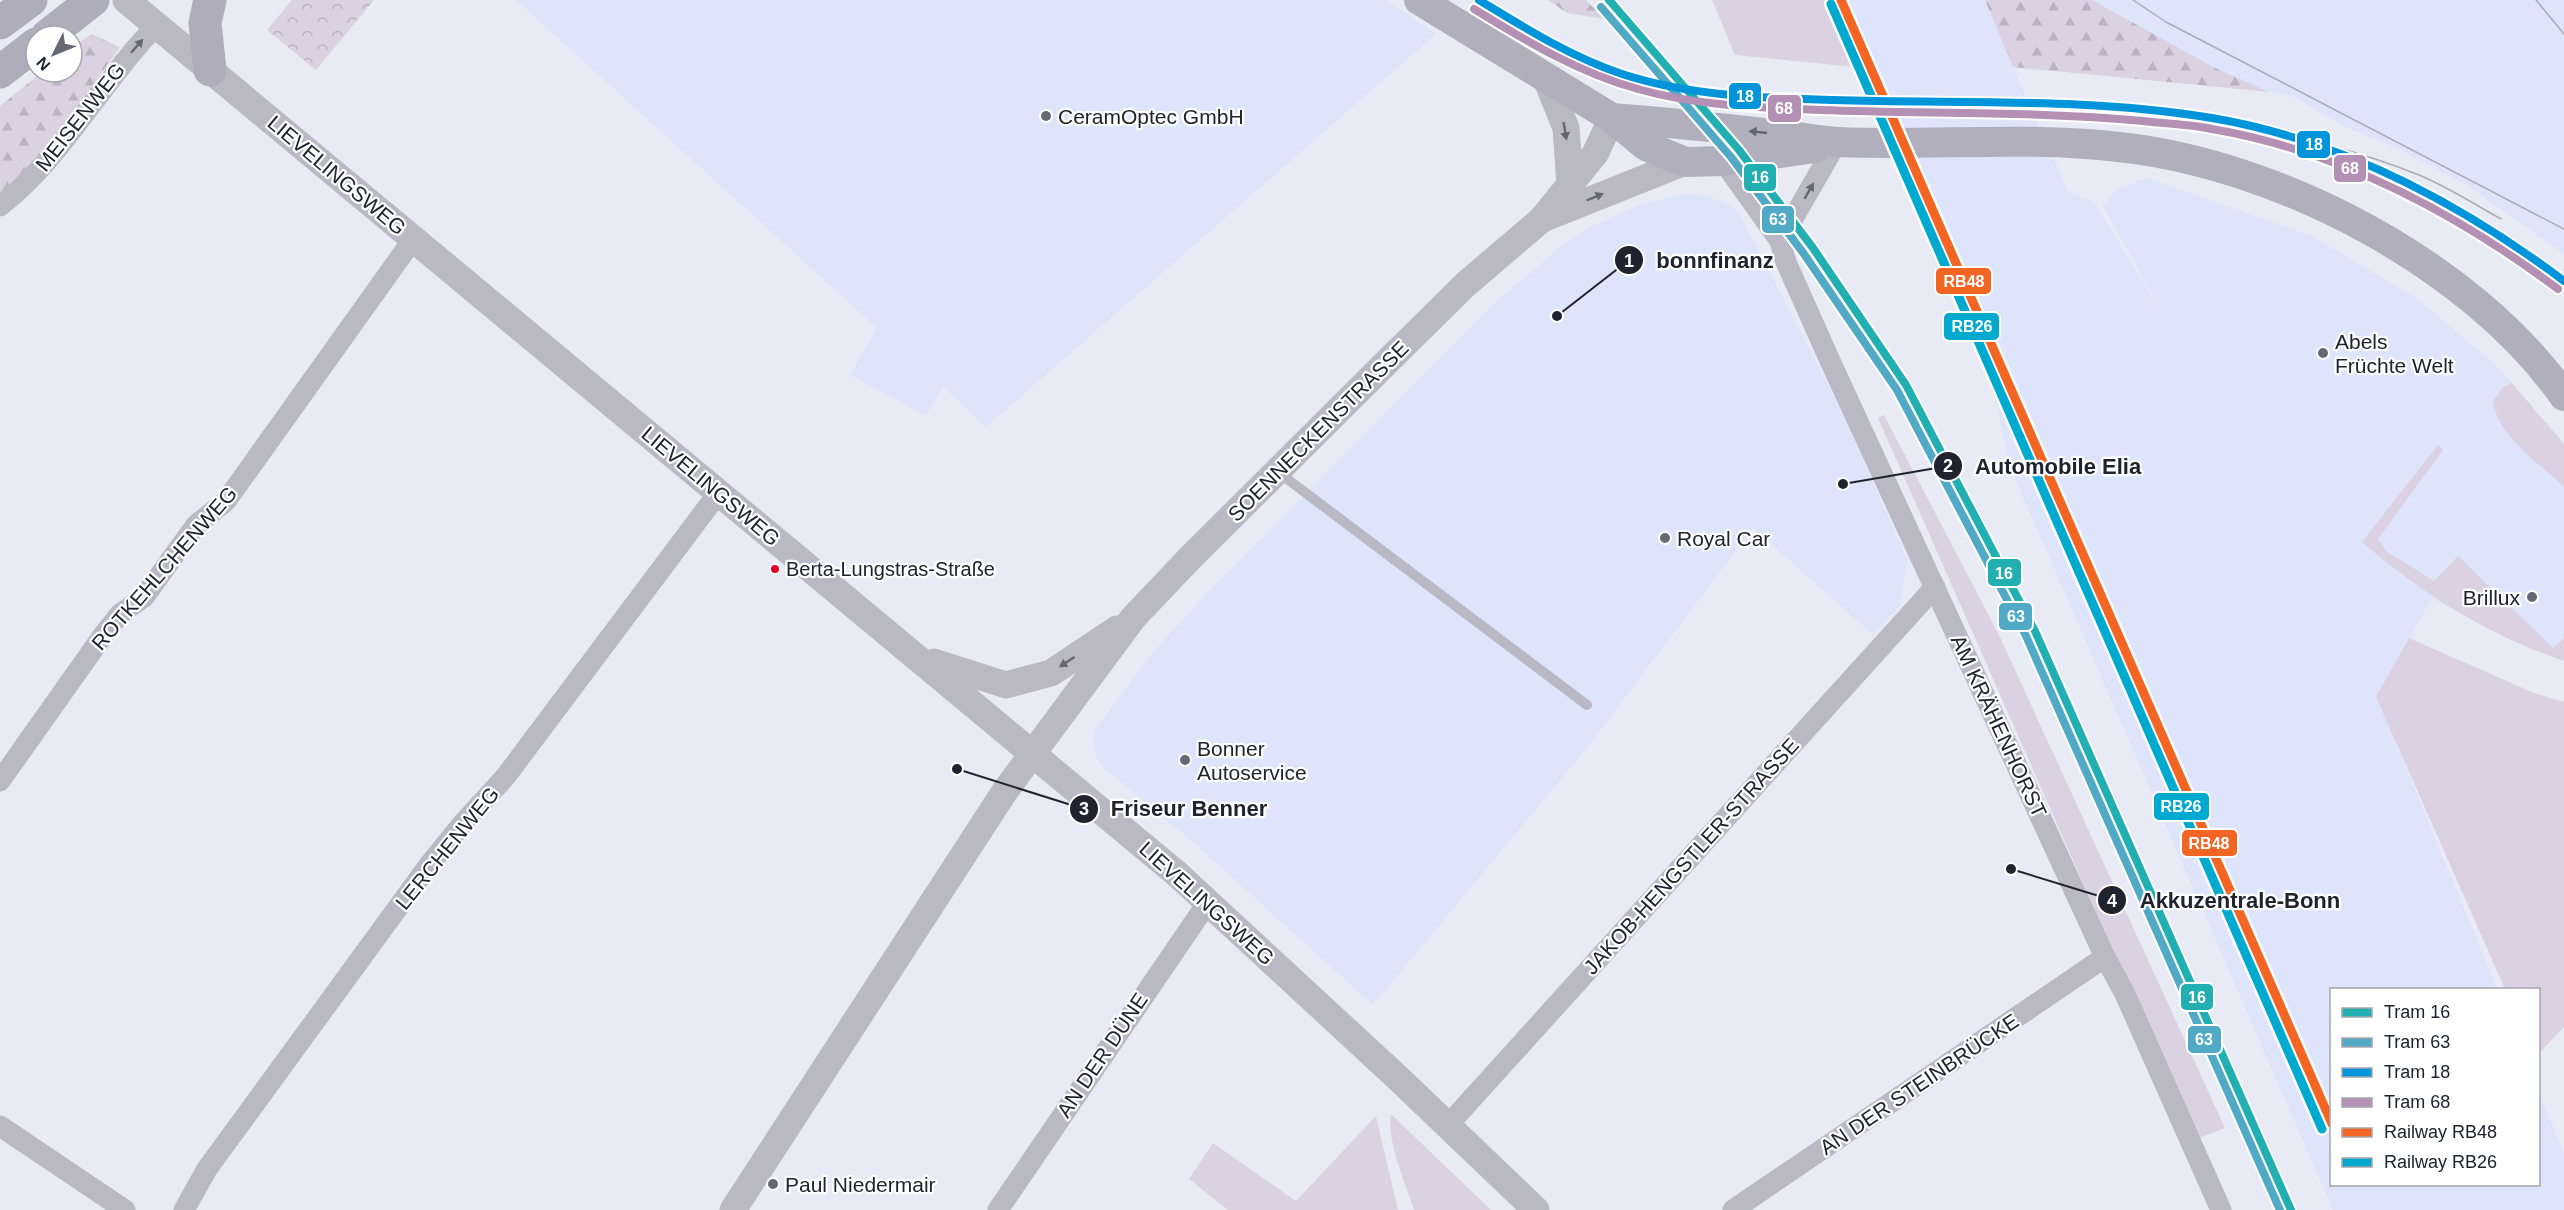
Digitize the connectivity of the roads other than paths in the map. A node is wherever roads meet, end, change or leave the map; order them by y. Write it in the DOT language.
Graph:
graph roads {
  1 [pos="31,0"];
  2 [pos="93,0"];
  3 [pos="126,0"];
  4 [pos="210,0"];
  5 [pos="1419,0"];
  6 [pos="0,23"];
  7 [pos="63,24"];
  8 [pos="157,25"];
  9 [pos="24,54"];
  10 [pos="210,70"];
  11 [pos="0,72"];
  12 [pos="1547,81"];
  13 [pos="1612,118"];
  14 [pos="1837,141"];
  15 [pos="1723,161"];
  16 [pos="1685,162"];
  17 [pos="1570,185"];
  18 [pos="0,206"];
  19 [pos="1541,220"];
  20 [pos="414,238"];
  21 [pos="1780,241"];
  22 [pos="2564,396"];
  23 [pos="1278,472"];
  24 [pos="719,492"];
  25 [pos="1935,587"];
  26 [pos="1133,618"];
  27 [pos="916,655"];
  28 [pos="1587,705"];
  29 [pos="1033,752"];
  30 [pos="0,781"];
  31 [pos="1208,902"];
  32 [pos="2105,957"];
  33 [pos="1448,1125"];
  34 [pos="0,1126"];
  35 [pos="125,1210"];
  36 [pos="184,1210"];
  37 [pos="733,1210"];
  38 [pos="998,1210"];
  39 [pos="1536,1210"];
  40 [pos="1733,1210"];
  41 [pos="2221,1210"];
  1 -- 6 [label="highway"];
  2 -- 7 [label="highway"];
  3 -- 8 [label="street, LIEVELINGSWEG"];
  4 -- 10 [label="highway"];
  5 -- 12 [label="main road"];
  8 -- 10 [label="street, LIEVELINGSWEG"];
  18 -- 8 [label="street, MEISENWEG, one-way"];
  9 -- 11 [label="highway"];
  10 -- 20 [label="street, LIEVELINGSWEG"];
  12 -- 13 [label="main road"];
  12 -- 17 [label="street, one-way"];
  14 -- 13 [label="main road, one-way"];
  13 -- 16 [label="main road"];
  13 -- 17 [label="street, SOENNECKENSTRASSE"];
  14 -- 15 [label="main road"];
  21 -- 14 [label="street, one-way"];
  14 -- 22 [label="main road"];
  15 -- 16 [label="main road"];
  15 -- 21 [label="street, AM KRÄHENHORST"];
  19 -- 16 [label="street, one-way"];
  17 -- 19 [label="street, SOENNECKENSTRASSE"];
  19 -- 23 [label="street, SOENNECKENSTRASSE"];
  20 -- 24 [label="street, LIEVELINGSWEG"];
  20 -- 30 [label="street, ROTKEHLCHENWEG"];
  21 -- 25 [label="street, AM KRÄHENHORST"];
  23 -- 26 [label="street, SOENNECKENSTRASSE"];
  23 -- 28 [label="lane"];
  24 -- 27 [label="street, LIEVELINGSWEG"];
  24 -- 36 [label="street, LERCHENWEG"];
  25 -- 32 [label="street, AM KRÄHENHORST"];
  25 -- 33 [label="street, JAKOB-HENGSTLER-STRASSE"];
  26 -- 27 [label="street, one-way"];
  26 -- 29 [label="street, SOENNECKENSTRASSE"];
  27 -- 29 [label="street, LIEVELINGSWEG"];
  29 -- 31 [label="street, LIEVELINGSWEG"];
  29 -- 37 [label="street"];
  31 -- 33 [label="street, LIEVELINGSWEG"];
  31 -- 38 [label="street, AN DER DÜNE"];
  32 -- 40 [label="street, AN DER STEINBRÜCKE"];
  32 -- 41 [label="street, AM KRÄHENHORST"];
  33 -- 39 [label="street, LIEVELINGSWEG"];
  34 -- 35 [label="street"];
}
